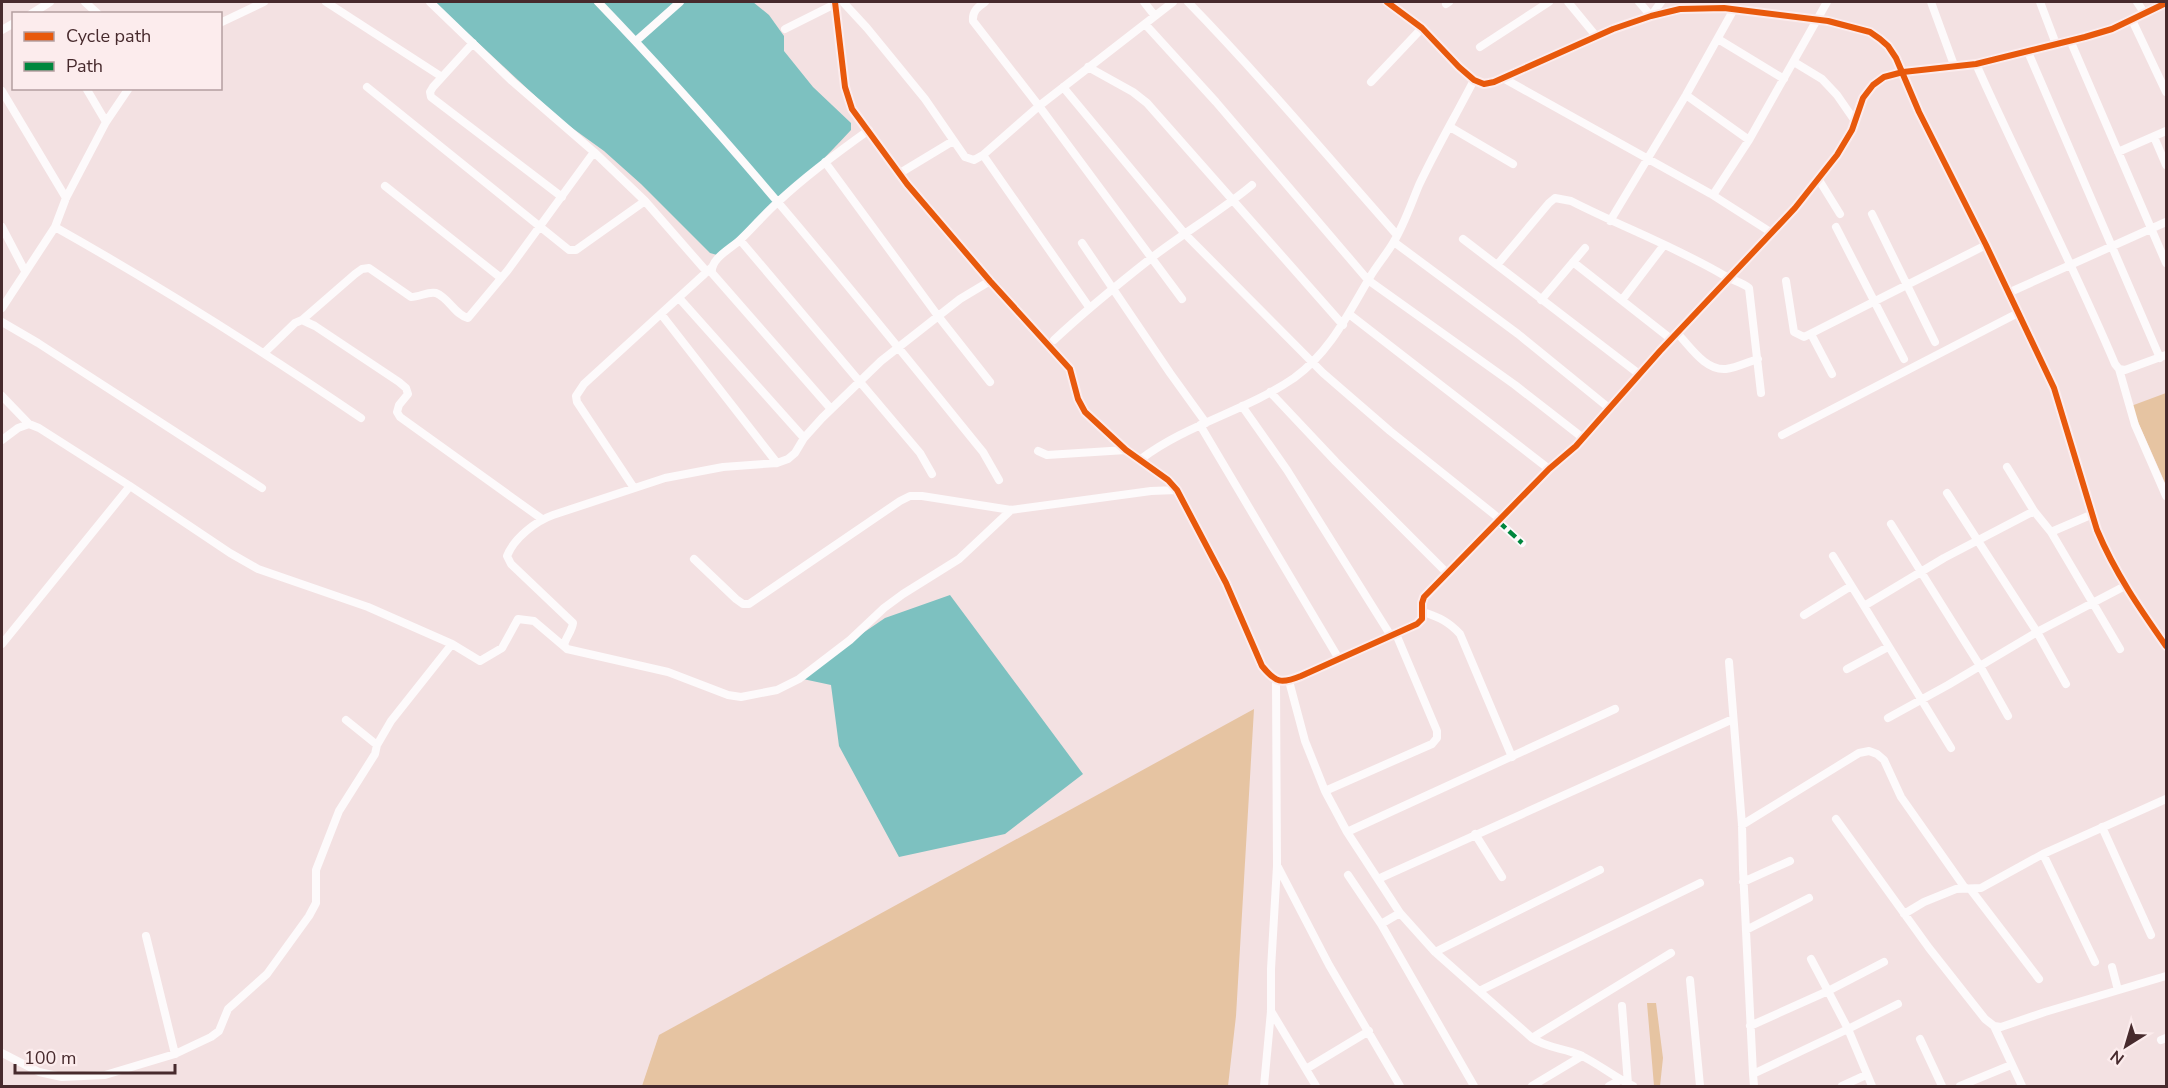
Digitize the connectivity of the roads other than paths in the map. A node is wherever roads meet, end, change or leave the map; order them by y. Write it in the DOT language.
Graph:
graph roads {
  1 [pos="50,2"];
  2 [pos="264,2"];
  3 [pos="326,2"];
  4 [pos="430,2"];
  5 [pos="598,2"];
  6 [pos="680,2"];
  7 [pos="838,2"];
  8 [pos="985,2"];
  9 [pos="1144,2"];
  10 [pos="1173,2"];
  11 [pos="1188,2"];
  12 [pos="1387,2"];
  13 [pos="1549,2"];
  14 [pos="1568,2"];
  15 [pos="1639,2"];
  16 [pos="1661,2"];
  17 [pos="1827,2"];
  18 [pos="1931,2"];
  19 [pos="2040,2"];
  20 [pos="2137,2"];
  21 [pos="2166,3"];
  22 [pos="1734,9"];
  23 [pos="37,12"];
  24 [pos="2145,14"];
  25 [pos="1155,16"];
  26 [pos="1651,16"];
  27 [pos="1818,20"];
  28 [pos="2132,20"];
  29 [pos="222,22"];
  30 [pos="1145,24"];
  31 [pos="1422,28"];
  32 [pos="785,29"];
  33 [pos="1596,36"];
  34 [pos="1718,39"];
  35 [pos="2070,40"];
  36 [pos="636,41"];
  37 [pos="473,43"];
  38 [pos="2056,44"];
  39 [pos="1480,47"];
  40 [pos="2028,52"];
  41 [pos="1794,62"];
  42 [pos="1976,64"];
  43 [pos="1954,65"];
  44 [pos="1088,67"];
  45 [pos="1903,72"];
  46 [pos="442,77"];
  47 [pos="1503,78"];
  48 [pos="1785,79"];
  49 [pos="1474,80"];
  50 [pos="1371,82"];
  51 [pos="367,87"];
  52 [pos="1063,87"];
  53 [pos="87,90"];
  54 [pos="128,90"];
  55 [pos="2,91"];
  56 [pos="2166,92"];
  57 [pos="1686,95"];
  58 [pos="1039,106"];
  59 [pos="106,122"];
  60 [pos="1855,122"];
  61 [pos="1450,127"];
  62 [pos="869,130"];
  63 [pos="2166,131"];
  64 [pos="2154,137"];
  65 [pos="1749,140"];
  66 [pos="953,141"];
  67 [pos="594,152"];
  68 [pos="2118,152"];
  69 [pos="982,155"];
  70 [pos="1646,159"];
  71 [pos="825,162"];
  72 [pos="1513,164"];
  73 [pos="2166,165"];
  74 [pos="900,173"];
  75 [pos="1819,180"];
  76 [pos="1252,185"];
  77 [pos="385,186"];
  78 [pos="1713,195"];
  79 [pos="562,197"];
  80 [pos="66,198"];
  81 [pos="645,201"];
  82 [pos="1232,201"];
  83 [pos="777,202"];
  84 [pos="1840,214"];
  85 [pos="1872,214"];
  86 [pos="1610,221"];
  87 [pos="2166,222"];
  88 [pos="55,227"];
  89 [pos="539,227"];
  90 [pos="1836,227"];
  91 [pos="2,228"];
  92 [pos="2152,229"];
  93 [pos="1772,232"];
  94 [pos="1185,234"];
  95 [pos="1395,239"];
  96 [pos="1463,239"];
  97 [pos="740,240"];
  98 [pos="1082,243"];
  99 [pos="1664,245"];
  100 [pos="1986,245"];
  101 [pos="2112,247"];
  102 [pos="1585,248"];
  103 [pos="1151,258"];
  104 [pos="1573,262"];
  105 [pos="2166,263"];
  106 [pos="2071,264"];
  107 [pos="1497,265"];
  108 [pos="709,270"];
  109 [pos="25,271"];
  110 [pos="501,278"];
  111 [pos="1730,279"];
  112 [pos="1368,280"];
  113 [pos="990,281"];
  114 [pos="1786,281"];
  115 [pos="1907,285"];
  116 [pos="1113,288"];
  117 [pos="2008,293"];
  118 [pos="679,298"];
  119 [pos="1182,299"];
  120 [pos="1541,300"];
  121 [pos="1622,300"];
  122 [pos="1876,302"];
  123 [pos="1089,307"];
  124 [pos="2,309"];
  125 [pos="2018,313"];
  126 [pos="661,314"];
  127 [pos="1349,314"];
  128 [pos="938,316"];
  129 [pos="302,320"];
  130 [pos="2,322"];
  131 [pos="1343,325"];
  132 [pos="1811,334"];
  133 [pos="1674,336"];
  134 [pos="1054,340"];
  135 [pos="1935,342"];
  136 [pos="897,348"];
  137 [pos="264,352"];
  138 [pos="2163,356"];
  139 [pos="1758,359"];
  140 [pos="1904,359"];
  141 [pos="1313,362"];
  142 [pos="2119,369"];
  143 [pos="1639,374"];
  144 [pos="1832,374"];
  145 [pos="860,380"];
  146 [pos="990,382"];
  147 [pos="1270,392"];
  148 [pos="1761,393"];
  149 [pos="2,396"];
  150 [pos="1242,406"];
  151 [pos="1609,408"];
  152 [pos="831,409"];
  153 [pos="361,418"];
  154 [pos="28,424"];
  155 [pos="1203,424"];
  156 [pos="1782,435"];
  157 [pos="804,438"];
  158 [pos="1583,438"];
  159 [pos="2,440"];
  160 [pos="1126,450"];
  161 [pos="1038,452"];
  162 [pos="1141,459"];
  163 [pos="777,463"];
  164 [pos="2007,467"];
  165 [pos="1549,469"];
  166 [pos="932,474"];
  167 [pos="999,480"];
  168 [pos="130,486"];
  169 [pos="262,488"];
  170 [pos="634,488"];
  171 [pos="1177,490"];
  172 [pos="1947,493"];
  173 [pos="2166,496"];
  174 [pos="1011,510"];
  175 [pos="2034,511"];
  176 [pos="2093,514"];
  177 [pos="542,519"];
  178 [pos="1500,521"];
  179 [pos="1891,524"];
  180 [pos="2051,532"];
  181 [pos="1977,540"];
  182 [pos="1522,543"];
  183 [pos="1833,556"];
  184 [pos="694,559"];
  185 [pos="1921,572"];
  186 [pos="1447,573"];
  187 [pos="1851,586"];
  188 [pos="2125,586"];
  189 [pos="2092,604"];
  190 [pos="1864,606"];
  191 [pos="1423,612"];
  192 [pos="1804,615"];
  193 [pos="2037,632"];
  194 [pos="1393,635"];
  195 [pos="2,644"];
  196 [pos="452,644"];
  197 [pos="2166,646"];
  198 [pos="1888,647"];
  199 [pos="567,649"];
  200 [pos="2120,649"];
  201 [pos="1339,659"];
  202 [pos="1729,662"];
  203 [pos="1980,666"];
  204 [pos="1847,669"];
  205 [pos="1276,681"];
  206 [pos="1289,681"];
  207 [pos="2066,684"];
  208 [pos="1921,701"];
  209 [pos="1615,709"];
  210 [pos="2008,716"];
  211 [pos="1888,718"];
  212 [pos="1733,719"];
  213 [pos="346,720"];
  214 [pos="377,745"];
  215 [pos="1951,748"];
  216 [pos="1512,757"];
  217 [pos="1325,791"];
  218 [pos="2166,800"];
  219 [pos="1836,819"];
  220 [pos="1742,825"];
  221 [pos="2102,827"];
  222 [pos="1347,832"];
  223 [pos="1475,834"];
  224 [pos="2043,854"];
  225 [pos="1790,861"];
  226 [pos="1277,866"];
  227 [pos="1600,870"];
  228 [pos="1348,875"];
  229 [pos="1502,877"];
  230 [pos="1378,879"];
  231 [pos="1743,882"];
  232 [pos="1700,883"];
  233 [pos="1968,889"];
  234 [pos="1809,898"];
  235 [pos="1400,912"];
  236 [pos="1904,914"];
  237 [pos="1381,924"];
  238 [pos="1746,930"];
  239 [pos="2151,935"];
  240 [pos="146,936"];
  241 [pos="1435,952"];
  242 [pos="1671,952"];
  243 [pos="1811,959"];
  244 [pos="1884,962"];
  245 [pos="2095,962"];
  246 [pos="2112,967"];
  247 [pos="2166,976"];
  248 [pos="2039,979"];
  249 [pos="1690,980"];
  250 [pos="2118,990"];
  251 [pos="1479,991"];
  252 [pos="1828,991"];
  253 [pos="1898,1004"];
  254 [pos="1622,1006"];
  255 [pos="1271,1011"];
  256 [pos="1750,1026"];
  257 [pos="1994,1026"];
  258 [pos="1848,1029"];
  259 [pos="1369,1031"];
  260 [pos="1532,1038"];
  261 [pos="1920,1039"];
  262 [pos="2,1053"];
  263 [pos="175,1054"];
  264 [pos="1582,1056"];
  265 [pos="2011,1065"];
  266 [pos="1306,1069"];
  267 [pos="1753,1074"];
  268 [pos="1866,1075"];
  269 [pos="1627,1084"];
  270 [pos="1264,1086"];
  271 [pos="1316,1086"];
  272 [pos="1400,1086"];
  273 [pos="1474,1086"];
  274 [pos="1532,1086"];
  275 [pos="1609,1086"];
  276 [pos="1700,1086"];
  277 [pos="1754,1086"];
  278 [pos="1842,1086"];
  279 [pos="1872,1086"];
  280 [pos="1942,1086"];
  281 [pos="1960,1086"];
  282 [pos="2022,1086"];
  1 -- 23 [label="street"];
  2 -- 29 [label="street"];
  3 -- 46 [label="street"];
  4 -- 37 [label="street"];
  5 -- 36 [label="street"];
  6 -- 36 [label="street"];
  7 -- 32 [label="street"];
  7 -- 62 [label="street"];
  7 -- 66 [label="street"];
  8 -- 58 [label="street"];
  9 -- 25 [label="street"];
  10 -- 25 [label="street"];
  11 -- 95 [label="street"];
  12 -- 31 [label="street"];
  13 -- 39 [label="street"];
  14 -- 33 [label="street"];
  15 -- 26 [label="street"];
  16 -- 26 [label="street"];
  17 -- 27 [label="street"];
  18 -- 43 [label="street"];
  19 -- 38 [label="street"];
  20 -- 24 [label="street"];
  21 -- 24 [label="street"];
  22 -- 26 [label="street"];
  22 -- 27 [label="street"];
  22 -- 34 [label="street"];
  24 -- 28 [label="street"];
  25 -- 30 [label="street"];
  26 -- 33 [label="street"];
  27 -- 41 [label="street"];
  27 -- 45 [label="street"];
  28 -- 35 [label="street"];
  28 -- 56 [label="street"];
  30 -- 44 [label="street"];
  30 -- 112 [label="street"];
  31 -- 49 [label="street"];
  31 -- 50 [label="street"];
  33 -- 47 [label="street"];
  34 -- 48 [label="street"];
  34 -- 57 [label="street"];
  35 -- 38 [label="street"];
  35 -- 68 [label="street"];
  36 -- 83 [label="street"];
  37 -- 46 [label="street"];
  37 -- 67 [label="street"];
  38 -- 40 [label="street"];
  40 -- 42 [label="street"];
  40 -- 101 [label="street"];
  41 -- 48 [label="street"];
  41 -- 60 [label="street"];
  42 -- 43 [label="street"];
  42 -- 106 [label="street"];
  43 -- 45 [label="street"];
  44 -- 52 [label="street"];
  44 -- 82 [label="street"];
  45 -- 60 [label="street"];
  45 -- 100 [label="street"];
  46 -- 79 [label="street"];
  47 -- 49 [label="street"];
  47 -- 70 [label="street"];
  48 -- 65 [label="street"];
  49 -- 61 [label="street"];
  51 -- 89 [label="street"];
  52 -- 58 [label="street"];
  52 -- 94 [label="street"];
  53 -- 59 [label="street"];
  54 -- 59 [label="street"];
  55 -- 80 [label="street"];
  57 -- 65 [label="street"];
  57 -- 70 [label="street"];
  58 -- 69 [label="street"];
  58 -- 103 [label="street"];
  59 -- 80 [label="street"];
  60 -- 75 [label="street"];
  61 -- 72 [label="street"];
  61 -- 95 [label="street"];
  62 -- 71 [label="street"];
  62 -- 74 [label="street"];
  63 -- 64 [label="street"];
  64 -- 68 [label="street"];
  64 -- 73 [label="street"];
  65 -- 78 [label="street"];
  66 -- 69 [label="street"];
  66 -- 74 [label="street"];
  67 -- 79 [label="street"];
  67 -- 81 [label="street"];
  68 -- 92 [label="street"];
  69 -- 123 [label="street"];
  70 -- 78 [label="street"];
  70 -- 86 [label="street"];
  71 -- 83 [label="street"];
  71 -- 128 [label="street"];
  74 -- 113 [label="street"];
  75 -- 84 [label="street"];
  75 -- 93 [label="street"];
  76 -- 82 [label="street"];
  77 -- 110 [label="street"];
  78 -- 93 [label="street"];
  79 -- 89 [label="street"];
  80 -- 88 [label="street"];
  81 -- 89 [label="street"];
  81 -- 108 [label="street"];
  82 -- 94 [label="street"];
  82 -- 131 [label="street"];
  83 -- 97 [label="street"];
  83 -- 136 [label="street"];
  85 -- 115 [label="street"];
  86 -- 99 [label="street"];
  86 -- 107 [label="street"];
  87 -- 92 [label="street"];
  88 -- 109 [label="street"];
  88 -- 137 [label="street"];
  89 -- 110 [label="street"];
  90 -- 122 [label="street"];
  91 -- 109 [label="street"];
  92 -- 101 [label="street"];
  92 -- 105 [label="street"];
  93 -- 111 [label="street"];
  94 -- 103 [label="street"];
  94 -- 141 [label="street"];
  95 -- 112 [label="street"];
  95 -- 151 [label="street"];
  96 -- 107 [label="street"];
  97 -- 108 [label="street"];
  97 -- 145 [label="street"];
  98 -- 116 [label="street"];
  99 -- 111 [label="street"];
  99 -- 121 [label="street"];
  100 -- 115 [label="street"];
  100 -- 117 [label="street"];
  101 -- 106 [label="street"];
  101 -- 138 [label="street"];
  102 -- 104 [label="street"];
  103 -- 116 [label="street"];
  103 -- 119 [label="street"];
  104 -- 120 [label="street"];
  104 -- 121 [label="street"];
  106 -- 117 [label="street"];
  106 -- 142 [label="street"];
  107 -- 120 [label="street"];
  108 -- 118 [label="street"];
  108 -- 152 [label="street"];
  109 -- 124 [label="street"];
  110 -- 129 [label="street"];
  111 -- 133 [label="street"];
  111 -- 139 [label="street"];
  112 -- 127 [label="street"];
  112 -- 158 [label="street"];
  113 -- 128 [label="street"];
  113 -- 160 [label="street"];
  114 -- 132 [label="street"];
  115 -- 122 [label="street"];
  115 -- 135 [label="street"];
  116 -- 123 [label="street"];
  116 -- 155 [label="street"];
  117 -- 125 [label="street"];
  118 -- 126 [label="street"];
  118 -- 157 [label="street"];
  120 -- 143 [label="street"];
  121 -- 133 [label="street"];
  122 -- 132 [label="street"];
  122 -- 140 [label="street"];
  123 -- 134 [label="street"];
  125 -- 156 [label="street"];
  125 -- 176 [label="street"];
  126 -- 163 [label="street"];
  126 -- 170 [label="street"];
  127 -- 131 [label="street"];
  127 -- 165 [label="street"];
  128 -- 136 [label="street"];
  128 -- 146 [label="street"];
  129 -- 137 [label="street"];
  129 -- 177 [label="street"];
  130 -- 169 [label="street"];
  131 -- 141 [label="street"];
  132 -- 144 [label="street"];
  133 -- 139 [label="street"];
  133 -- 143 [label="street"];
  136 -- 145 [label="street"];
  136 -- 167 [label="street"];
  137 -- 153 [label="street"];
  138 -- 142 [label="street"];
  139 -- 148 [label="street"];
  141 -- 147 [label="street"];
  141 -- 178 [label="street"];
  142 -- 173 [label="street"];
  143 -- 151 [label="street"];
  145 -- 152 [label="street"];
  145 -- 166 [label="street"];
  147 -- 150 [label="street"];
  147 -- 186 [label="street"];
  149 -- 154 [label="street"];
  150 -- 155 [label="street"];
  150 -- 194 [label="street"];
  151 -- 158 [label="street"];
  152 -- 157 [label="street"];
  154 -- 159 [label="street"];
  154 -- 168 [label="street"];
  155 -- 162 [label="street"];
  155 -- 201 [label="street"];
  157 -- 163 [label="street"];
  158 -- 165 [label="street"];
  160 -- 161 [label="street"];
  160 -- 162 [label="street"];
  162 -- 171 [label="street"];
  163 -- 170 [label="street"];
  164 -- 175 [label="street"];
  165 -- 178 [label="street"];
  168 -- 195 [label="street"];
  168 -- 196 [label="street"];
  170 -- 177 [label="street"];
  171 -- 174 [label="street"];
  171 -- 205 [label="street"];
  172 -- 181 [label="street"];
  174 -- 184 [label="street"];
  174 -- 199 [label="street"];
  175 -- 180 [label="street"];
  175 -- 181 [label="street"];
  176 -- 180 [label="street"];
  176 -- 188 [label="street"];
  177 -- 199 [label="street"];
  178 -- 182 [label="street"];
  178 -- 186 [label="street"];
  179 -- 185 [label="street"];
  180 -- 189 [label="street"];
  181 -- 185 [label="street"];
  181 -- 193 [label="street"];
  183 -- 187 [label="street"];
  185 -- 190 [label="street"];
  185 -- 203 [label="street"];
  186 -- 191 [label="street"];
  187 -- 190 [label="street"];
  187 -- 192 [label="street"];
  188 -- 189 [label="street"];
  188 -- 197 [label="street"];
  189 -- 193 [label="street"];
  189 -- 200 [label="street"];
  190 -- 198 [label="street"];
  191 -- 194 [label="street"];
  191 -- 216 [label="street"];
  193 -- 203 [label="street"];
  193 -- 207 [label="street"];
  194 -- 201 [label="street"];
  194 -- 217 [label="street"];
  196 -- 199 [label="street"];
  196 -- 214 [label="street"];
  198 -- 204 [label="street"];
  198 -- 208 [label="street"];
  201 -- 206 [label="street"];
  202 -- 212 [label="street"];
  203 -- 208 [label="street"];
  203 -- 210 [label="street"];
  205 -- 206 [label="street"];
  205 -- 226 [label="street"];
  206 -- 217 [label="street"];
  208 -- 211 [label="street"];
  208 -- 215 [label="street"];
  209 -- 216 [label="street"];
  212 -- 220 [label="street"];
  212 -- 223 [label="street"];
  213 -- 214 [label="street"];
  214 -- 263 [label="street"];
  216 -- 222 [label="street"];
  217 -- 222 [label="street"];
  218 -- 221 [label="street"];
  219 -- 236 [label="street"];
  220 -- 231 [label="street"];
  220 -- 233 [label="street"];
  221 -- 224 [label="street"];
  221 -- 239 [label="street"];
  222 -- 230 [label="street"];
  223 -- 229 [label="street"];
  223 -- 230 [label="street"];
  224 -- 233 [label="street"];
  224 -- 245 [label="street"];
  225 -- 231 [label="street"];
  226 -- 255 [label="street"];
  226 -- 259 [label="street"];
  227 -- 241 [label="street"];
  228 -- 237 [label="street"];
  230 -- 235 [label="street"];
  231 -- 238 [label="street"];
  232 -- 251 [label="street"];
  233 -- 236 [label="street"];
  233 -- 248 [label="street"];
  234 -- 238 [label="street"];
  235 -- 237 [label="street"];
  235 -- 241 [label="street"];
  236 -- 257 [label="street"];
  237 -- 273 [label="street"];
  238 -- 256 [label="street"];
  240 -- 263 [label="street"];
  241 -- 251 [label="street"];
  242 -- 260 [label="street"];
  243 -- 252 [label="street"];
  244 -- 252 [label="street"];
  246 -- 250 [label="street"];
  247 -- 250 [label="street"];
  249 -- 276 [label="street"];
  250 -- 257 [label="street"];
  251 -- 260 [label="street"];
  252 -- 256 [label="street"];
  252 -- 258 [label="street"];
  253 -- 258 [label="street"];
  254 -- 269 [label="street"];
  255 -- 266 [label="street"];
  255 -- 270 [label="street"];
  256 -- 267 [label="street"];
  257 -- 265 [label="street"];
  258 -- 267 [label="street"];
  258 -- 268 [label="street"];
  259 -- 266 [label="street"];
  259 -- 272 [label="street"];
  260 -- 264 [label="street"];
  261 -- 280 [label="street"];
  262 -- 263 [label="street"];
  264 -- 269 [label="street"];
  264 -- 274 [label="street"];
  265 -- 281 [label="street"];
  265 -- 282 [label="street"];
  266 -- 271 [label="street"];
  267 -- 277 [label="street"];
  268 -- 278 [label="street"];
  268 -- 279 [label="street"];
  269 -- 275 [label="street"];
}
